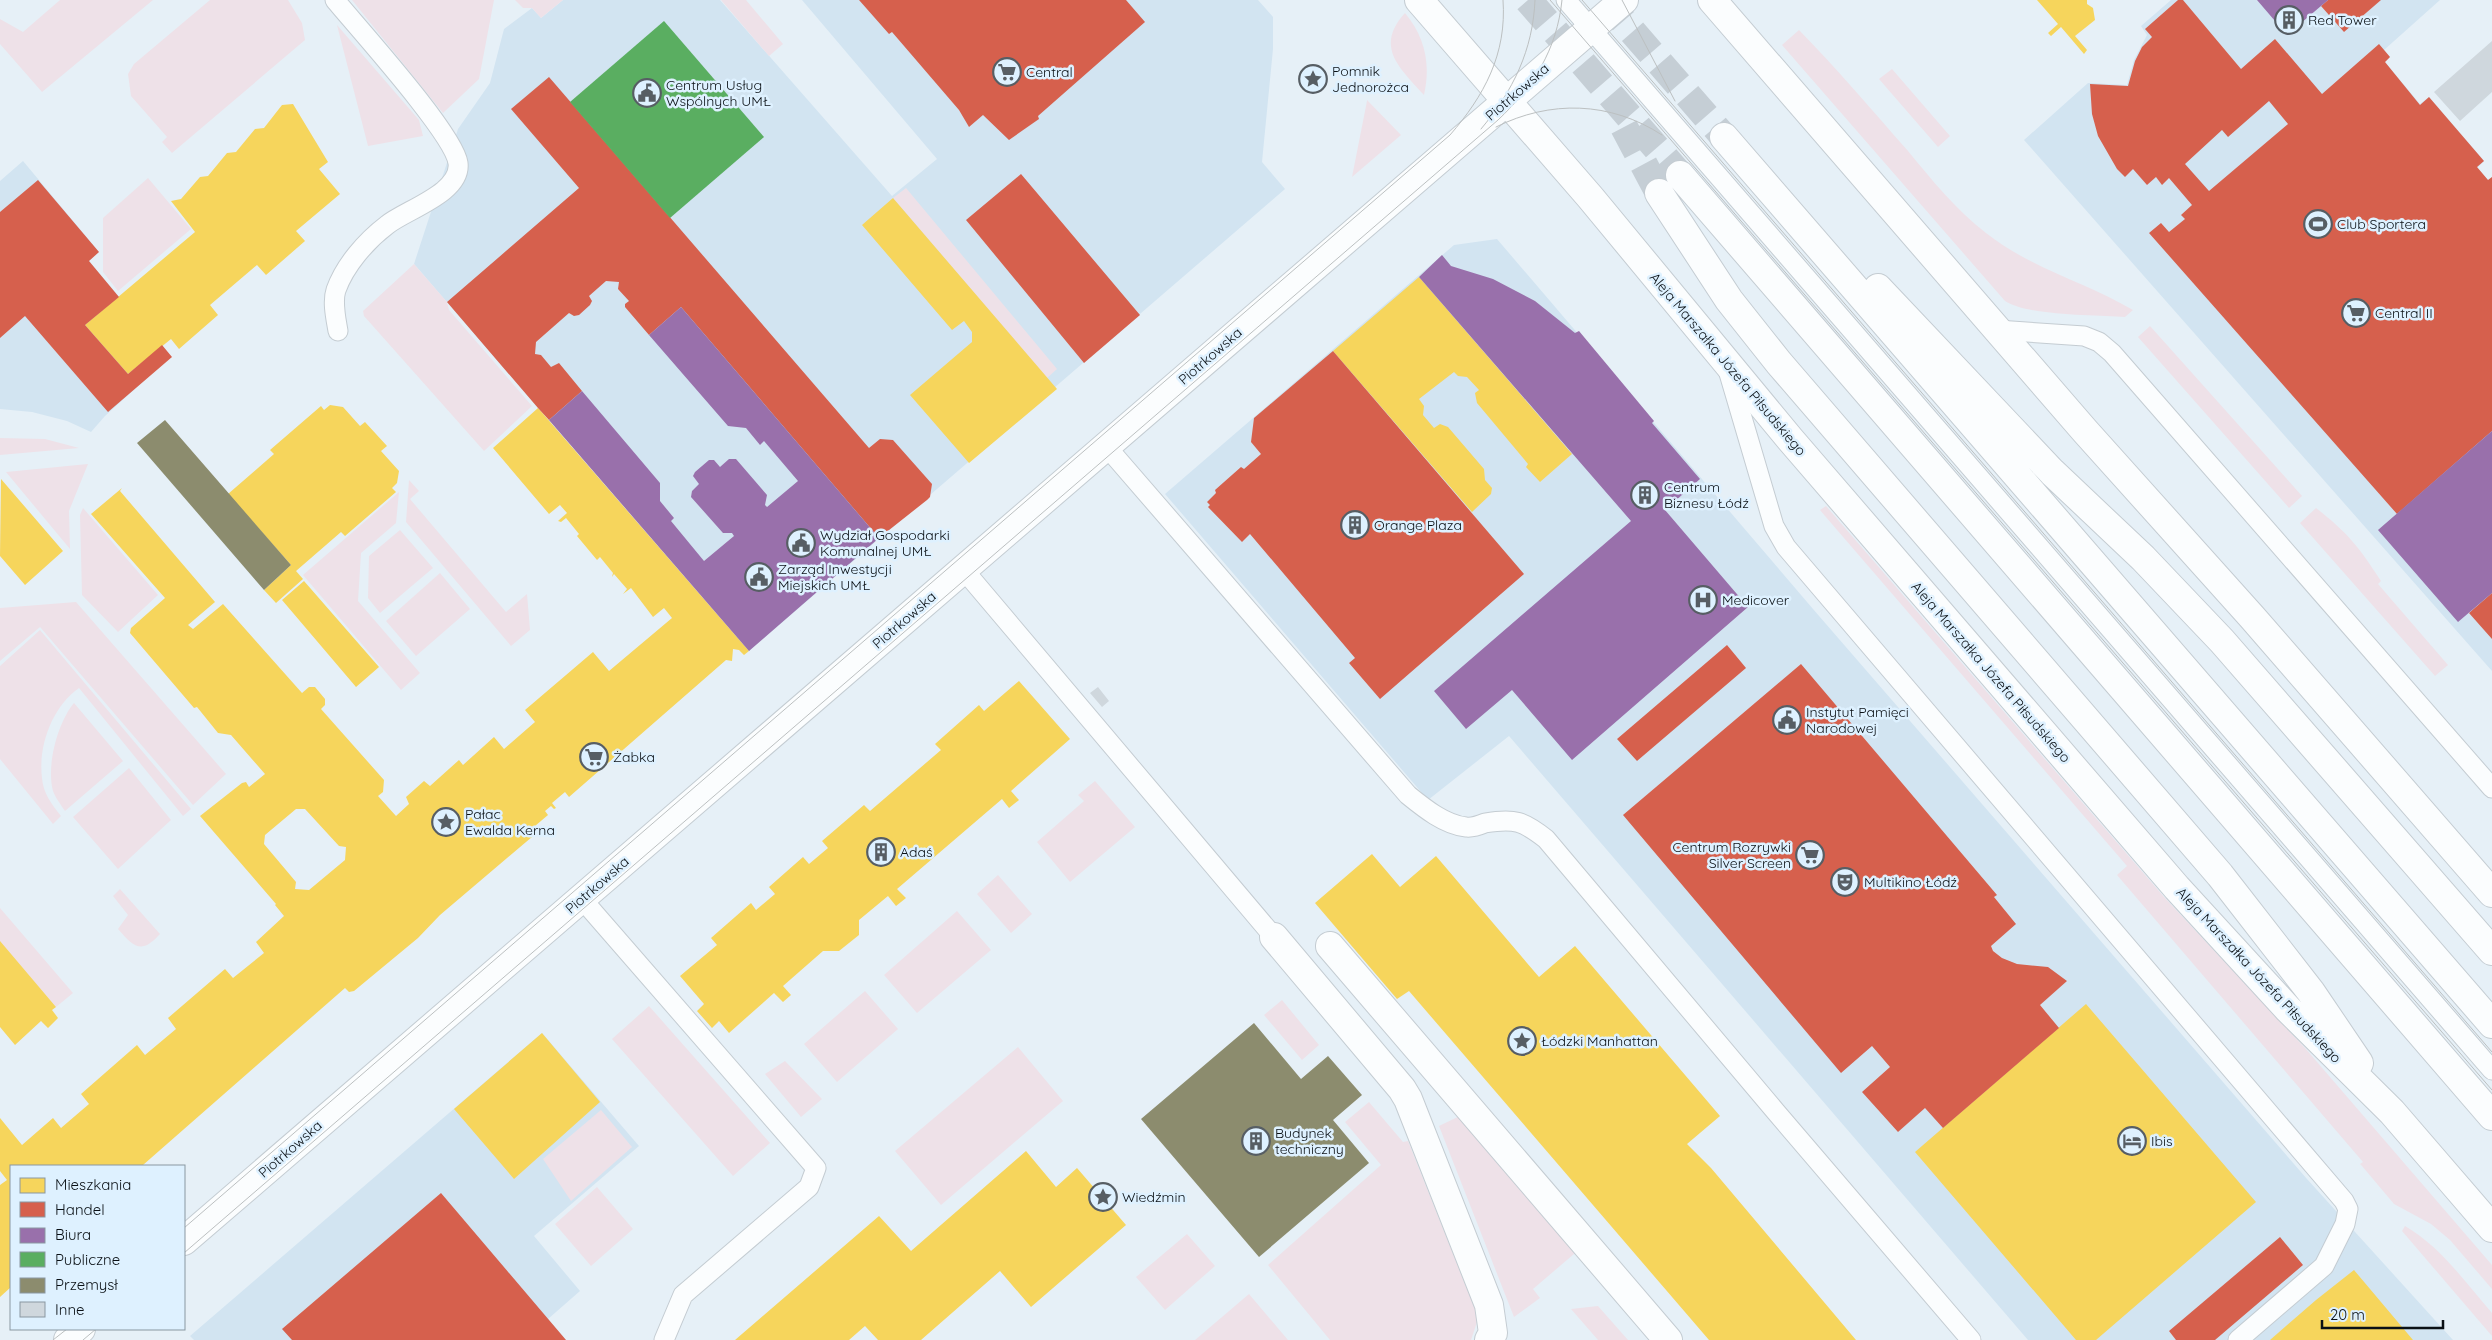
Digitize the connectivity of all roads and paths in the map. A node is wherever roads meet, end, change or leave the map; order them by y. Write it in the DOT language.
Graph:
graph roads {
  1 [pos="335,0"];
  2 [pos="1419,0"];
  3 [pos="1566,0"];
  4 [pos="1624,0"];
  5 [pos="1712,0"];
  6 [pos="1591,29"];
  7 [pos="1506,101"];
  8 [pos="1724,138"];
  9 [pos="1753,171"];
  10 [pos="1680,175"];
  11 [pos="1659,193"];
  12 [pos="1997,330"];
  13 [pos="338,331"];
  14 [pos="1725,361"];
  15 [pos="1106,446"];
  16 [pos="963,569"];
  17 [pos="2492,788"];
  18 [pos="2492,893"];
  19 [pos="582,898"];
  20 [pos="1274,937"];
  21 [pos="1330,946"];
  22 [pos="2492,951"];
  23 [pos="2492,1024"];
  24 [pos="2492,1070"];
  25 [pos="2392,1112"];
  26 [pos="2492,1116"];
  27 [pos="2492,1228"];
  28 [pos="185,1240"];
  29 [pos="80,1330"];
  30 [pos="68,1340"];
  31 [pos="664,1340"];
  32 [pos="1489,1340"];
  33 [pos="1668,1340"];
  34 [pos="1971,1340"];
  35 [pos="2238,1340"];
  1 -- 13 [label="lane"];
  2 -- 7 [label="main road, Aleja Marszałka Józefa Piłsudskiego"];
  3 -- 6 [label="lane"];
  4 -- 6 [label="main road, Piotrkowska"];
  5 -- 12 [label="main road"];
  6 -- 7 [label="main road, Piotrkowska"];
  6 -- 24 [label="lane"];
  7 -- 14 [label="main road, Aleja Marszałka Józefa Piłsudskiego"];
  7 -- 15 [label="main road, Piotrkowska"];
  8 -- 9 [label="main road"];
  9 -- 22 [label="main road"];
  9 -- 23 [label="main road"];
  10 -- 26 [label="main road"];
  11 -- 25 [label="main road"];
  12 -- 17 [label="lane"];
  12 -- 18 [label="main road"];
  14 -- 25 [label="main road, Aleja Marszałka Józefa Piłsudskiego"];
  14 -- 35 [label="lane"];
  15 -- 16 [label="main road, Piotrkowska"];
  15 -- 34 [label="lane"];
  16 -- 19 [label="main road, Piotrkowska"];
  16 -- 20 [label="lane"];
  19 -- 28 [label="main road, Piotrkowska"];
  19 -- 31 [label="lane"];
  20 -- 32 [label="main road"];
  21 -- 33 [label="main road"];
  25 -- 27 [label="main road, Aleja Marszałka Józefa Piłsudskiego"];
  29 -- 30 [label="main road"];
}
